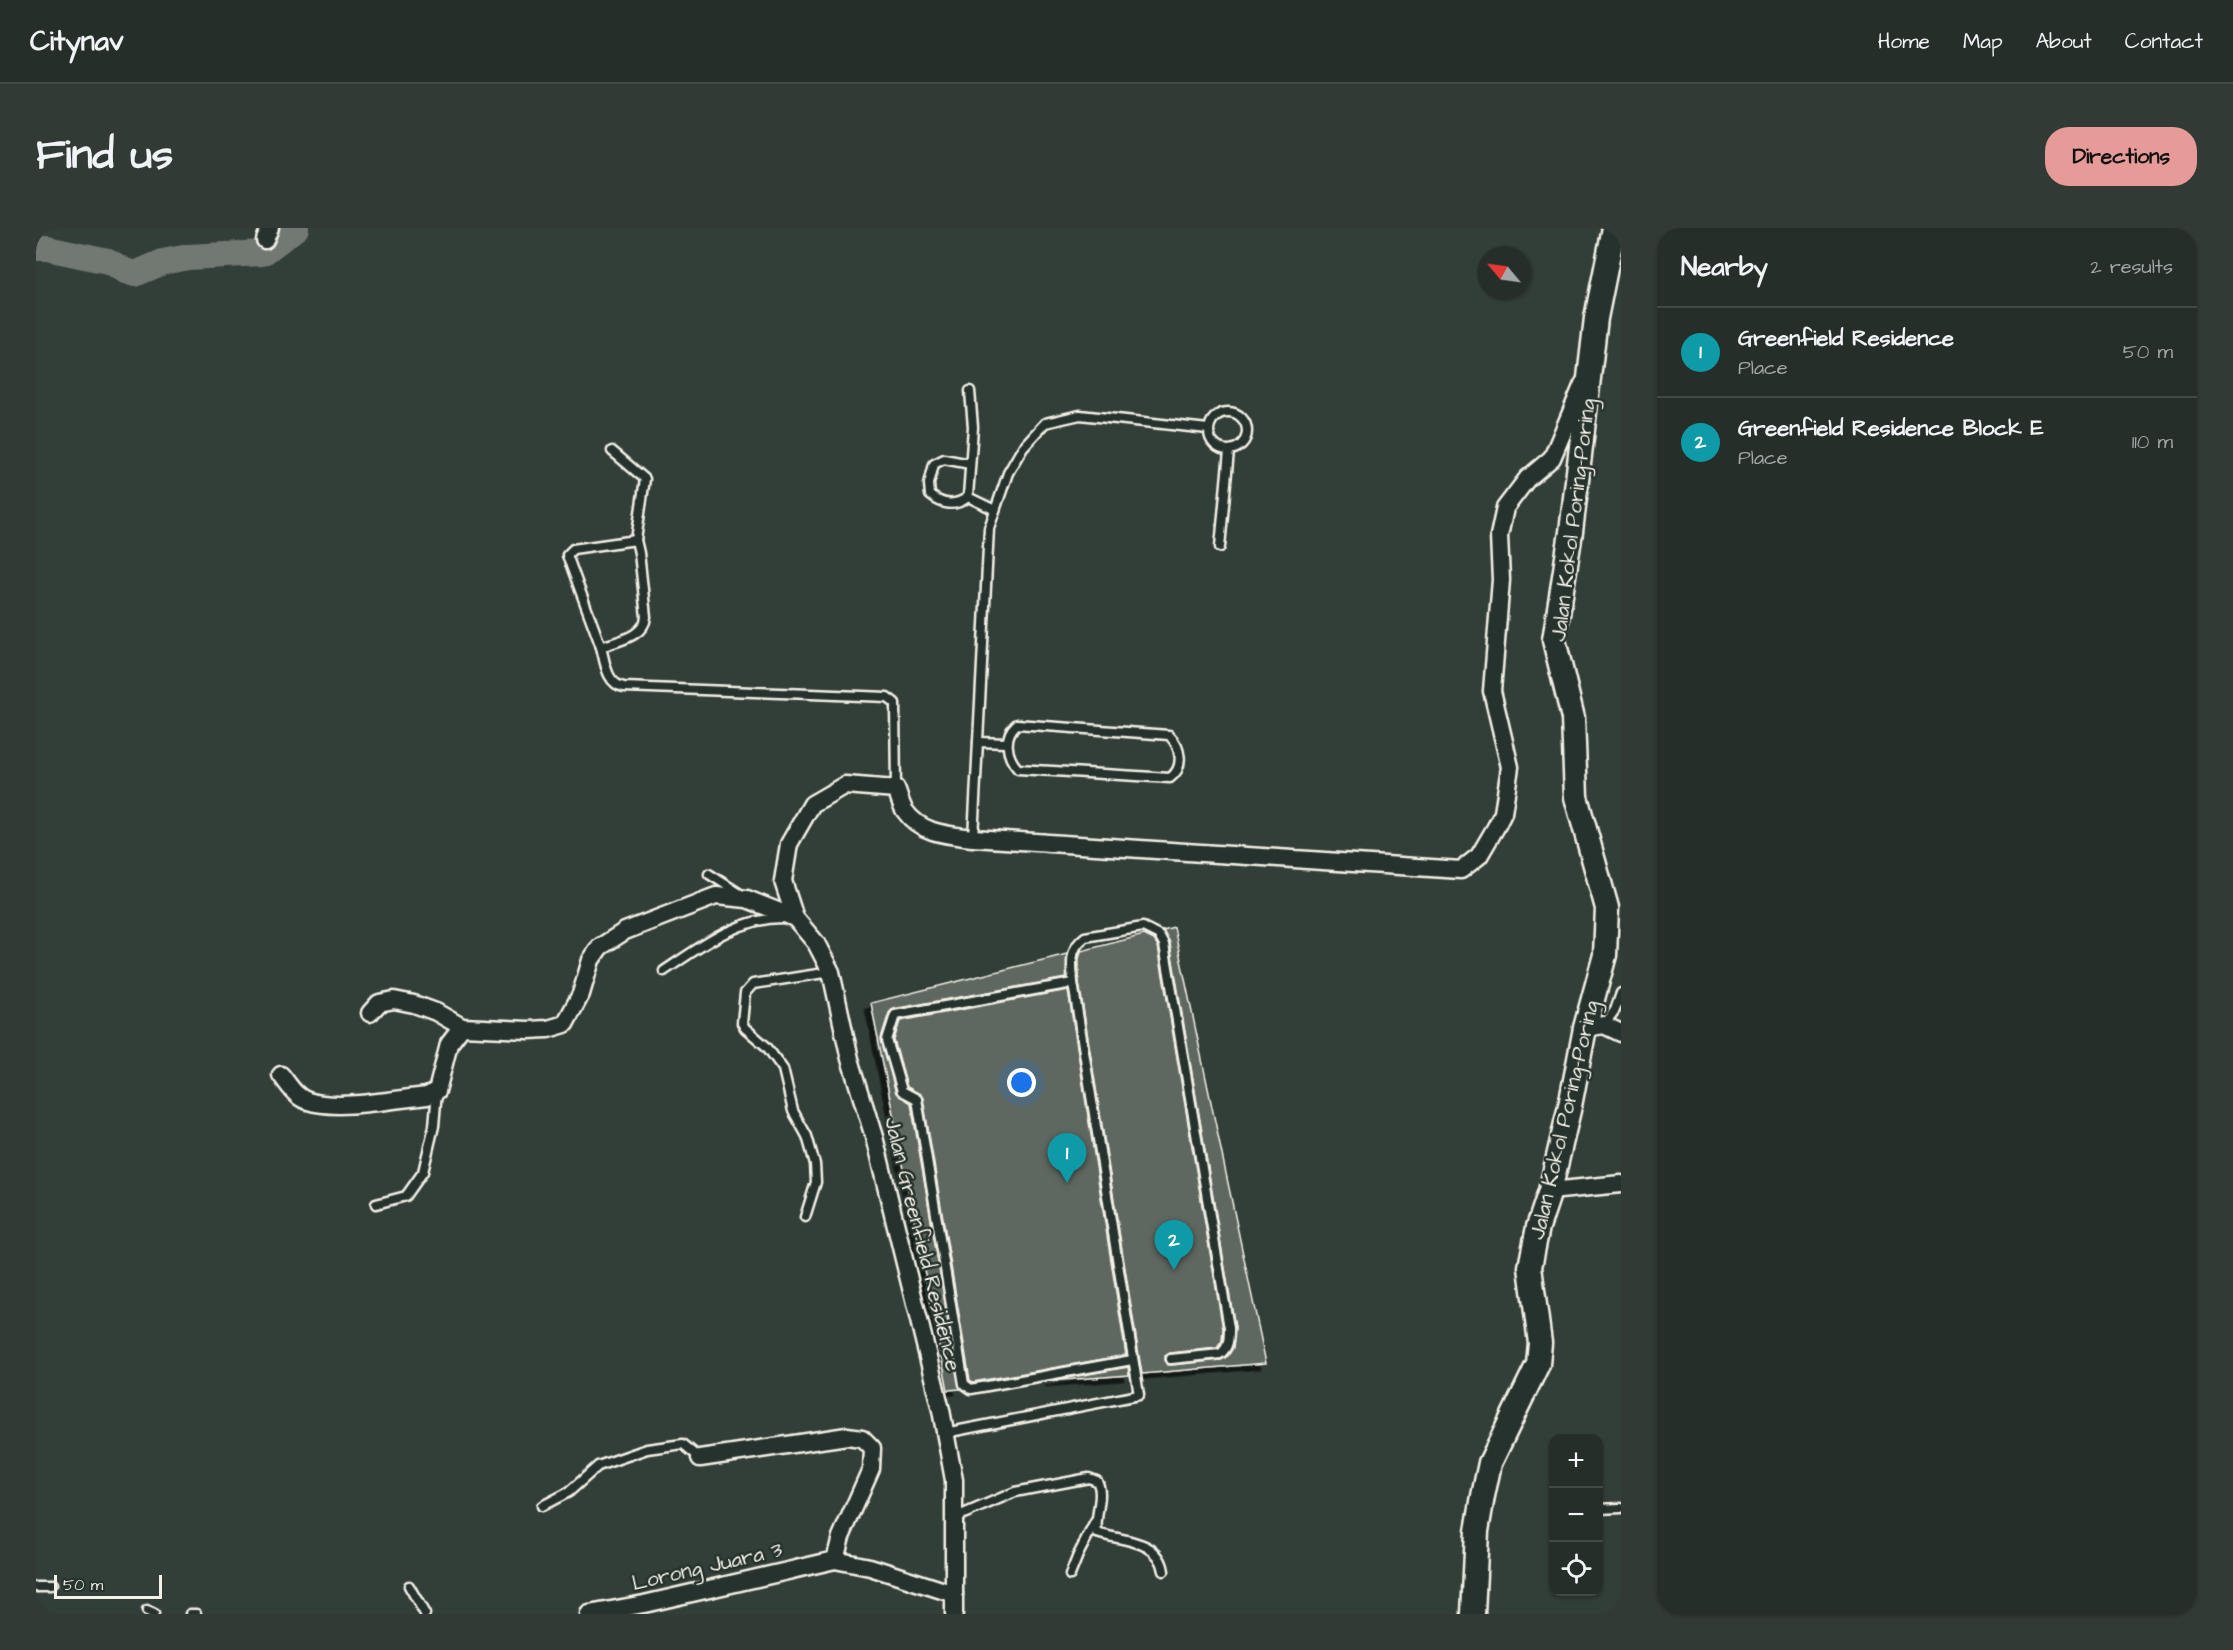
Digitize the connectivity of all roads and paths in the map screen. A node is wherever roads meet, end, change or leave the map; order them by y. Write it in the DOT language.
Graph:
graph roads {
  1 [pos="1614,228"];
  2 [pos="1615,251"];
  3 [pos="1590,367"];
  4 [pos="970,391"];
  5 [pos="1208,429"];
  6 [pos="612,451"];
  7 [pos="1229,451"];
  8 [pos="970,464"];
  9 [pos="968,497"];
  10 [pos="994,510"];
  11 [pos="636,540"];
  12 [pos="1220,547"];
  13 [pos="601,647"];
  14 [pos="978,742"];
  15 [pos="1007,744"];
  16 [pos="896,789"];
  17 [pos="973,838"];
  18 [pos="709,874"];
  19 [pos="747,899"];
  20 [pos="795,918"];
  21 [pos="664,971"];
  22 [pos="831,972"];
  23 [pos="1073,983"];
  24 [pos="1621,993"];
  25 [pos="370,1013"];
  26 [pos="1594,1026"];
  27 [pos="462,1027"];
  28 [pos="1621,1034"];
  29 [pos="281,1076"];
  30 [pos="437,1091"];
  31 [pos="1621,1184"];
  32 [pos="1550,1191"];
  33 [pos="376,1204"];
  34 [pos="805,1217"];
  35 [pos="1171,1359"];
  36 [pos="1132,1360"];
  37 [pos="945,1433"];
  38 [pos="700,1458"];
  39 [pos="542,1506"];
  40 [pos="1621,1508"];
  41 [pos="1603,1509"];
  42 [pos="954,1518"];
  43 [pos="1095,1522"];
  44 [pos="835,1560"];
  45 [pos="1164,1571"];
  46 [pos="1070,1575"];
  47 [pos="408,1586"];
  48 [pos="36,1587"];
  49 [pos="50,1587"];
  50 [pos="954,1594"];
  51 [pos="645,1609"];
  52 [pos="190,1614"];
  53 [pos="196,1614"];
  54 [pos="425,1614"];
  55 [pos="590,1614"];
  56 [pos="954,1614"];
  57 [pos="1473,1614"];
  1 -- 2 [label="main road, Jalan Kokol Poring-Poring"];
  2 -- 3 [label="main road, Jalan Kokol Poring-Poring"];
  3 -- 17 [label="street"];
  3 -- 26 [label="main road, Jalan Kokol Poring-Poring"];
  4 -- 8 [label="lane"];
  5 -- 7 [label="lane"];
  5 -- 7 [label="lane"];
  5 -- 10 [label="lane"];
  6 -- 11 [label="lane"];
  7 -- 12 [label="lane"];
  8 -- 9 [label="lane"];
  8 -- 9 [label="lane"];
  9 -- 10 [label="lane"];
  10 -- 14 [label="lane"];
  11 -- 13 [label="lane"];
  11 -- 13 [label="lane"];
  13 -- 16 [label="lane"];
  14 -- 15 [label="lane"];
  14 -- 17 [label="lane"];
  15 -- 15 [label="lane"];
  16 -- 17 [label="street"];
  16 -- 20 [label="street"];
  18 -- 19 [label="lane"];
  19 -- 20 [label="street"];
  19 -- 27 [label="street"];
  20 -- 21 [label="lane"];
  20 -- 22 [label="street, Jalan Greenfield Residence"];
  22 -- 34 [label="lane"];
  22 -- 37 [label="street, Jalan Greenfield Residence"];
  23 -- 35 [label="lane"];
  23 -- 36 [label="lane"];
  23 -- 36 [label="lane"];
  24 -- 26 [label="lane"];
  25 -- 27 [label="street"];
  26 -- 28 [label="street"];
  26 -- 32 [label="main road, Jalan Kokol Poring-Poring"];
  27 -- 30 [label="street"];
  29 -- 30 [label="street"];
  30 -- 33 [label="lane"];
  31 -- 32 [label="street"];
  32 -- 57 [label="main road, Jalan Kokol Poring-Poring"];
  36 -- 37 [label="lane"];
  37 -- 42 [label="street, Jalan Greenfield Residence"];
  38 -- 39 [label="lane"];
  38 -- 44 [label="street"];
  40 -- 41 [label="lane"];
  42 -- 43 [label="lane"];
  42 -- 50 [label="street, Jalan Greenfield Residence"];
  43 -- 45 [label="lane"];
  43 -- 46 [label="lane"];
  44 -- 50 [label="street"];
  44 -- 51 [label="street, Lorong Juara 3"];
  47 -- 54 [label="lane"];
  48 -- 49 [label="lane"];
  50 -- 56 [label="street, Jalan Greenfield Residence"];
  51 -- 55 [label="street, Lorong Juara 3"];
  52 -- 53 [label="lane"];
}
